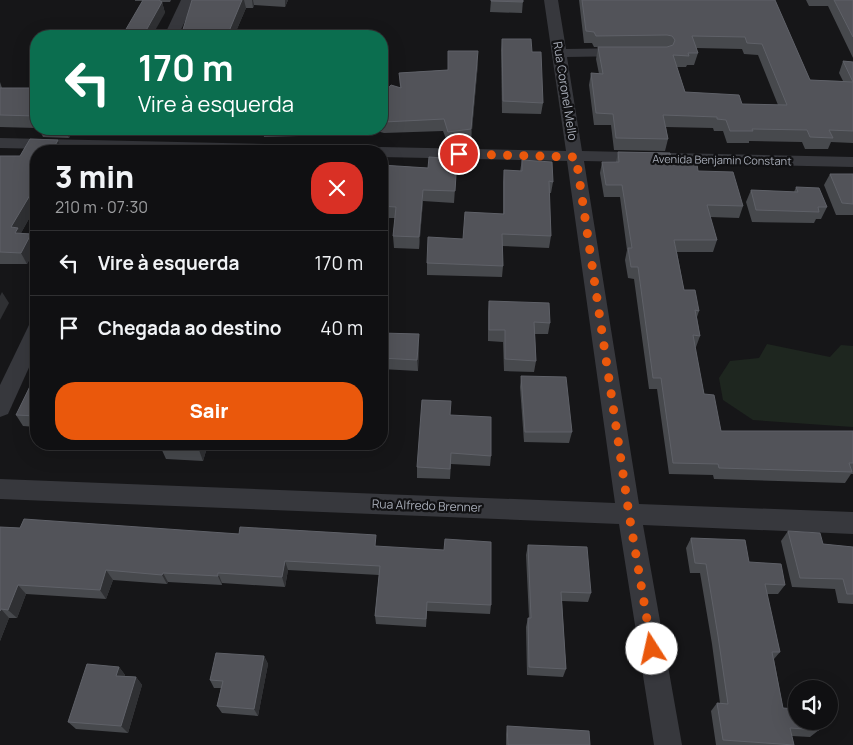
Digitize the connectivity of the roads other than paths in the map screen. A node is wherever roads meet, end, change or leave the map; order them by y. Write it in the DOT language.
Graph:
graph roads {
  1 [pos="188,0"];
  2 [pos="551,0"];
  3 [pos="174,30"];
  4 [pos="645,52"];
  5 [pos="559,53"];
  6 [pos="0,143"];
  7 [pos="49,145"];
  8 [pos="388,152"];
  9 [pos="576,157"];
  10 [pos="853,162"];
  11 [pos="30,343"];
  12 [pos="0,408"];
  13 [pos="0,489"];
  14 [pos="629,514"];
  15 [pos="853,523"];
  16 [pos="668,745"];
  1 -- 3 [label="street"];
  2 -- 5 [label="street, Rua Coronel Mello"];
  4 -- 5 [label="street"];
  5 -- 9 [label="street, Rua Coronel Mello"];
  6 -- 7 [label="street"];
  8 -- 9 [label="street, Avenida Benjamin Constant"];
  9 -- 10 [label="street, Avenida Benjamin Constant"];
  9 -- 14 [label="street, Rua Coronel Mello"];
  11 -- 12 [label="street"];
  13 -- 14 [label="street, Rua Alfredo Brenner"];
  14 -- 15 [label="street, Rua Alfredo Brenner"];
  14 -- 16 [label="street, Rua Coronel Mello"];
}
